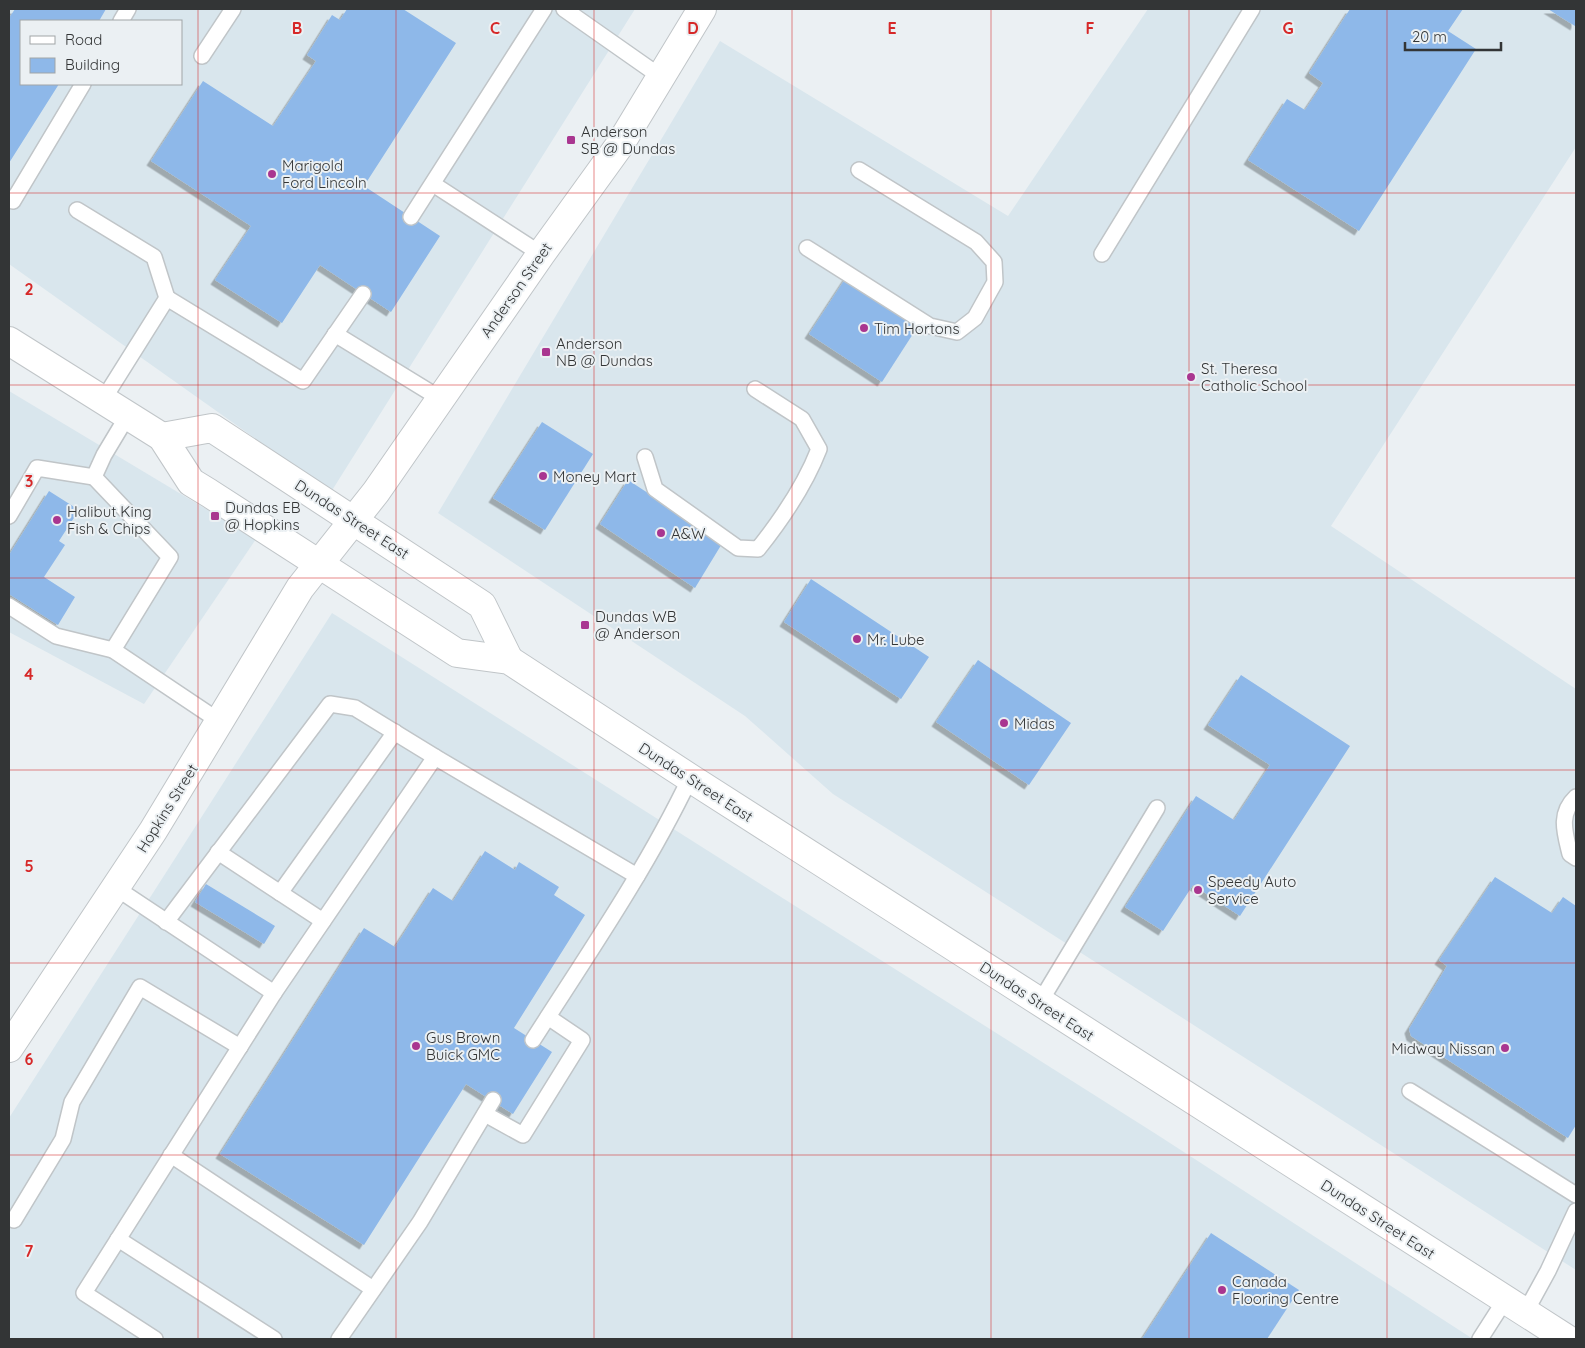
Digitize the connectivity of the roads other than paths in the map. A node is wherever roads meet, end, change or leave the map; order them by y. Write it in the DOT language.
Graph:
graph roads {
  1 [pos="128,9"];
  2 [pos="233,9"];
  3 [pos="544,9"];
  4 [pos="564,9"];
  5 [pos="702,9"];
  6 [pos="1252,9"];
  7 [pos="122,20"];
  8 [pos="202,56"];
  9 [pos="661,77"];
  10 [pos="82,85"];
  11 [pos="859,170"];
  12 [pos="433,184"];
  13 [pos="9,198"];
  14 [pos="76,210"];
  15 [pos="411,218"];
  16 [pos="808,248"];
  17 [pos="541,254"];
  18 [pos="1102,254"];
  19 [pos="363,294"];
  20 [pos="167,298"];
  21 [pos="335,334"];
  22 [pos="9,341"];
  23 [pos="755,389"];
  24 [pos="441,399"];
  25 [pos="103,400"];
  26 [pos="128,415"];
  27 [pos="162,437"];
  28 [pos="646,457"];
  29 [pos="94,477"];
  30 [pos="9,516"];
  31 [pos="354,520"];
  32 [pos="320,564"];
  33 [pos="9,606"];
  34 [pos="113,650"];
  35 [pos="509,660"];
  36 [pos="220,721"];
  37 [pos="395,732"];
  38 [pos="435,757"];
  39 [pos="690,778"];
  40 [pos="1576,797"];
  41 [pos="1157,808"];
  42 [pos="218,852"];
  43 [pos="1576,858"];
  44 [pos="637,876"];
  45 [pos="116,888"];
  46 [pos="280,893"];
  47 [pos="323,921"];
  48 [pos="166,922"];
  49 [pos="274,993"];
  50 [pos="1040,1002"];
  51 [pos="548,1018"];
  52 [pos="533,1040"];
  53 [pos="240,1047"];
  54 [pos="9,1048"];
  55 [pos="1410,1091"];
  56 [pos="171,1155"];
  57 [pos="1576,1195"];
  58 [pos="1576,1211"];
  59 [pos="14,1220"];
  60 [pos="118,1239"];
  61 [pos="373,1289"];
  62 [pos="1515,1306"];
  63 [pos="155,1339"];
  64 [pos="274,1339"];
  65 [pos="339,1339"];
  66 [pos="1480,1339"];
  67 [pos="1567,1339"];
  1 -- 7 [label="lane"];
  2 -- 8 [label="lane"];
  3 -- 12 [label="lane"];
  4 -- 9 [label="lane"];
  5 -- 9 [label="main road, Anderson Street"];
  6 -- 18 [label="lane"];
  9 -- 17 [label="main road, Anderson Street"];
  10 -- 13 [label="lane"];
  11 -- 16 [label="lane"];
  12 -- 15 [label="lane"];
  12 -- 17 [label="lane"];
  14 -- 20 [label="lane"];
  17 -- 24 [label="main road, Anderson Street"];
  19 -- 21 [label="lane"];
  20 -- 21 [label="lane"];
  20 -- 25 [label="lane"];
  21 -- 24 [label="lane"];
  22 -- 25 [label="main road, Dundas Street East"];
  23 -- 28 [label="lane"];
  24 -- 31 [label="main road, Anderson Street"];
  25 -- 26 [label="main road, Dundas Street East"];
  26 -- 27 [label="main road, Dundas Street East"];
  26 -- 29 [label="lane"];
  27 -- 31 [label="main road, Dundas Street East"];
  27 -- 32 [label="main road, Dundas Street East"];
  29 -- 30 [label="lane"];
  29 -- 34 [label="lane"];
  31 -- 32 [label="main road, Anderson Street"];
  31 -- 35 [label="main road, Dundas Street East"];
  32 -- 35 [label="main road, Dundas Street East"];
  32 -- 36 [label="main road, Hopkins Street"];
  33 -- 34 [label="lane"];
  34 -- 36 [label="lane"];
  35 -- 39 [label="main road, Dundas Street East"];
  36 -- 45 [label="main road, Hopkins Street"];
  37 -- 38 [label="lane"];
  37 -- 42 [label="lane"];
  37 -- 46 [label="lane"];
  38 -- 44 [label="lane"];
  38 -- 47 [label="lane"];
  39 -- 44 [label="lane"];
  39 -- 50 [label="main road, Dundas Street East"];
  40 -- 43 [label="lane"];
  41 -- 50 [label="lane"];
  42 -- 46 [label="lane"];
  42 -- 48 [label="lane"];
  44 -- 51 [label="lane"];
  45 -- 48 [label="lane"];
  45 -- 54 [label="main road, Hopkins Street"];
  46 -- 47 [label="lane"];
  47 -- 49 [label="lane"];
  48 -- 49 [label="lane"];
  49 -- 53 [label="lane"];
  50 -- 62 [label="main road, Dundas Street East"];
  51 -- 52 [label="lane"];
  51 -- 61 [label="lane"];
  53 -- 56 [label="lane"];
  53 -- 59 [label="lane"];
  55 -- 57 [label="lane"];
  56 -- 60 [label="lane"];
  56 -- 61 [label="lane"];
  58 -- 62 [label="lane"];
  60 -- 63 [label="lane"];
  60 -- 64 [label="lane"];
  61 -- 65 [label="lane"];
  62 -- 66 [label="lane"];
  62 -- 67 [label="main road, Dundas Street East"];
}
